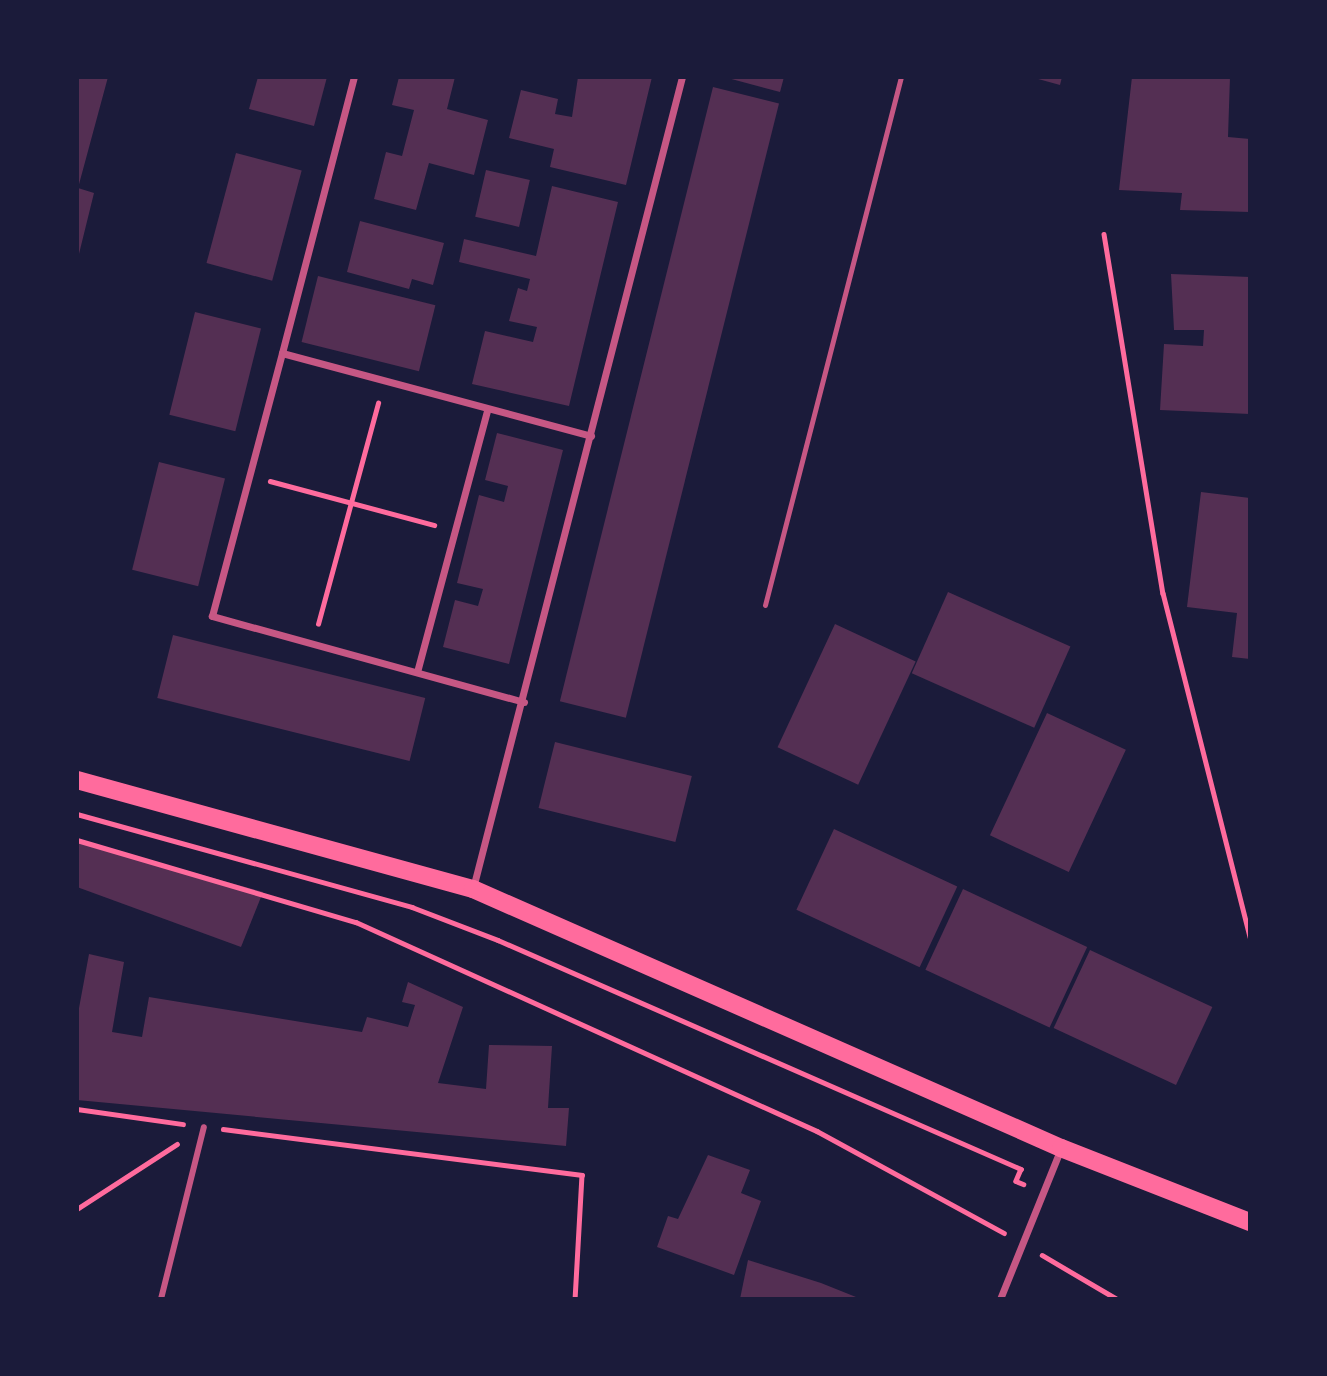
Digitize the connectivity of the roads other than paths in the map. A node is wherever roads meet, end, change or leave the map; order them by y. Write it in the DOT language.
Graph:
graph roads {
  1 [pos="355,77"];
  2 [pos="682,77"];
  3 [pos="901,77"];
  4 [pos="282,353"];
  5 [pos="487,410"];
  6 [pos="591,436"];
  7 [pos="765,605"];
  8 [pos="417,672"];
  9 [pos="524,702"];
  10 [pos="77,779"];
  11 [pos="473,889"];
  12 [pos="204,1127"];
  13 [pos="1061,1147"];
  14 [pos="1250,1222"];
  15 [pos="161,1299"];
  16 [pos="1000,1299"];
  1 -- 4 [label="street"];
  2 -- 6 [label="street"];
  3 -- 7 [label="lane"];
  4 -- 5 [label="street"];
  4 -- 8 [label="street"];
  5 -- 6 [label="street"];
  5 -- 8 [label="street"];
  6 -- 9 [label="street"];
  8 -- 9 [label="street"];
  9 -- 11 [label="street"];
  10 -- 11 [label="main road"];
  11 -- 13 [label="main road"];
  12 -- 15 [label="street"];
  13 -- 14 [label="main road"];
  13 -- 16 [label="street"];
}
